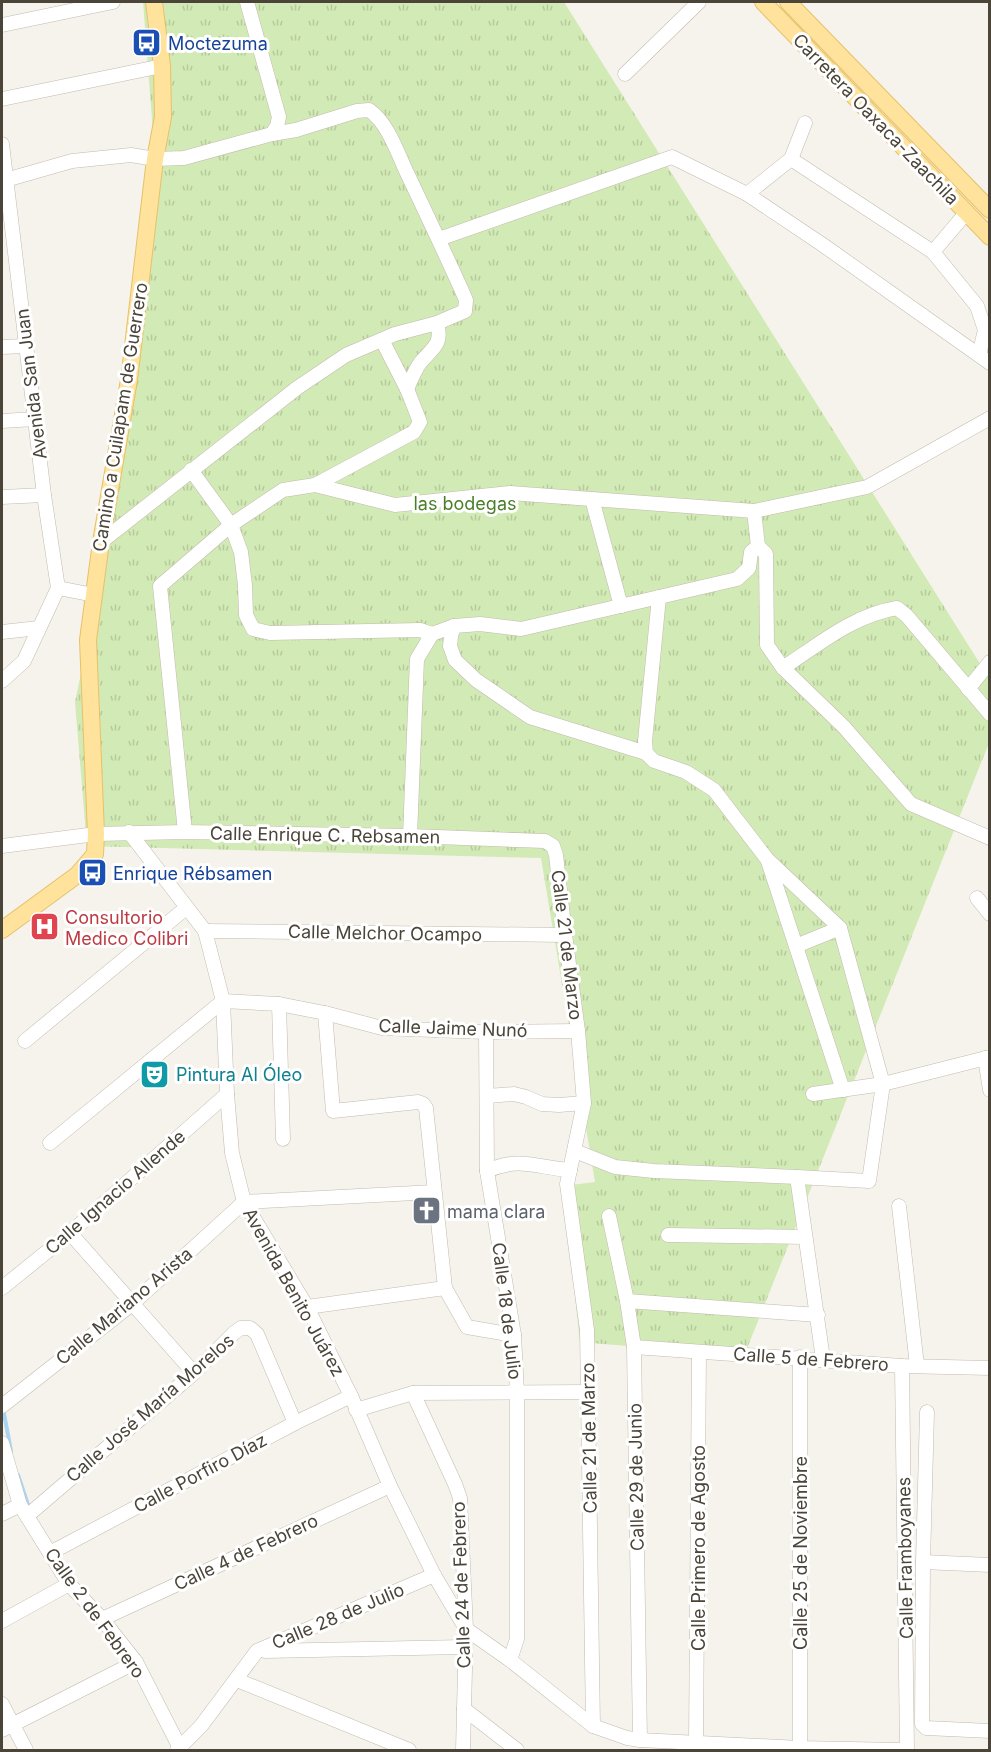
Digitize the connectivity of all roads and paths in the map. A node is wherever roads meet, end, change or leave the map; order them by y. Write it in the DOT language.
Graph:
graph roads {
  1 [pos="113,2"];
  2 [pos="154,2"];
  3 [pos="247,2"];
  4 [pos="699,2"];
  5 [pos="763,2"];
  6 [pos="788,2"];
  7 [pos="2,25"];
  8 [pos="162,66"];
  9 [pos="625,74"];
  10 [pos="2,99"];
  11 [pos="805,123"];
  12 [pos="272,134"];
  13 [pos="2,144"];
  14 [pos="155,159"];
  15 [pos="791,159"];
  16 [pos="4,180"];
  17 [pos="747,194"];
  18 [pos="990,210"];
  19 [pos="966,213"];
  20 [pos="990,237"];
  21 [pos="439,239"];
  22 [pos="933,252"];
  23 [pos="437,323"];
  24 [pos="382,340"];
  25 [pos="26,346"];
  26 [pos="2,347"];
  27 [pos="984,359"];
  28 [pos="407,388"];
  29 [pos="990,418"];
  30 [pos="35,419"];
  31 [pos="2,421"];
  32 [pos="191,470"];
  33 [pos="315,485"];
  34 [pos="44,495"];
  35 [pos="2,498"];
  36 [pos="592,499"];
  37 [pos="754,511"];
  38 [pos="231,525"];
  39 [pos="101,542"];
  40 [pos="758,546"];
  41 [pos="58,588"];
  42 [pos="94,595"];
  43 [pos="659,597"];
  44 [pos="621,606"];
  45 [pos="454,627"];
  46 [pos="39,628"];
  47 [pos="2,632"];
  48 [pos="432,634"];
  49 [pos="990,662"];
  50 [pos="783,668"];
  51 [pos="2,681"];
  52 [pos="968,689"];
  53 [pos="990,714"];
  54 [pos="646,753"];
  55 [pos="129,832"];
  56 [pos="185,832"];
  57 [pos="96,834"];
  58 [pos="410,836"];
  59 [pos="990,838"];
  60 [pos="2,846"];
  61 [pos="553,846"];
  62 [pos="767,859"];
  63 [pos="977,898"];
  64 [pos="186,908"];
  65 [pos="990,914"];
  66 [pos="840,928"];
  67 [pos="2,930"];
  68 [pos="205,931"];
  69 [pos="565,935"];
  70 [pos="796,946"];
  71 [pos="223,1001"];
  72 [pos="279,1004"];
  73 [pos="325,1013"];
  74 [pos="578,1031"];
  75 [pos="486,1032"];
  76 [pos="25,1041"];
  77 [pos="987,1058"];
  78 [pos="883,1084"];
  79 [pos="843,1090"];
  80 [pos="990,1090"];
  81 [pos="227,1094"];
  82 [pos="813,1094"];
  83 [pos="487,1096"];
  84 [pos="584,1103"];
  85 [pos="283,1139"];
  86 [pos="50,1143"];
  87 [pos="574,1151"];
  88 [pos="570,1170"];
  89 [pos="487,1171"];
  90 [pos="796,1177"];
  91 [pos="434,1192"];
  92 [pos="244,1203"];
  93 [pos="899,1206"];
  94 [pos="609,1216"];
  95 [pos="70,1233"];
  96 [pos="668,1235"];
  97 [pos="805,1236"];
  98 [pos="2,1288"];
  99 [pos="445,1288"];
  100 [pos="627,1301"];
  101 [pos="132,1304"];
  102 [pos="306,1307"];
  103 [pos="818,1315"];
  104 [pos="514,1335"];
  105 [pos="634,1347"];
  106 [pos="699,1352"];
  107 [pos="800,1357"];
  108 [pos="823,1359"];
  109 [pos="902,1366"];
  110 [pos="917,1366"];
  111 [pos="990,1368"];
  112 [pos="194,1373"];
  113 [pos="588,1392"];
  114 [pos="413,1393"];
  115 [pos="517,1393"];
  116 [pos="351,1396"];
  117 [pos="2,1406"];
  118 [pos="356,1410"];
  119 [pos="927,1412"];
  120 [pos="296,1423"];
  121 [pos="2,1443"];
  122 [pos="390,1486"];
  123 [pos="23,1510"];
  124 [pos="2,1514"];
  125 [pos="50,1553"];
  126 [pos="923,1562"];
  127 [pos="990,1565"];
  128 [pos="434,1575"];
  129 [pos="69,1584"];
  130 [pos="102,1619"];
  131 [pos="2,1621"];
  132 [pos="466,1629"];
  133 [pos="464,1647"];
  134 [pos="257,1651"];
  135 [pos="510,1660"];
  136 [pos="136,1662"];
  137 [pos="237,1680"];
  138 [pos="2,1704"];
  139 [pos="464,1709"];
  140 [pos="593,1726"];
  141 [pos="7,1727"];
  142 [pos="990,1731"];
  143 [pos="631,1743"];
  144 [pos="696,1743"];
  145 [pos="800,1748"];
  146 [pos="26,1750"];
  147 [pos="181,1750"];
  148 [pos="409,1750"];
  149 [pos="463,1750"];
  150 [pos="517,1750"];
  151 [pos="884,1750"];
  152 [pos="900,1750"];
  153 [pos="907,1750"];
  1 -- 7 [label="street"];
  2 -- 8 [label="main road, Camino a Cuilapam de Guerrero"];
  3 -- 12 [label="street"];
  4 -- 9 [label="street"];
  5 -- 19 [label="main road, Carretera Oaxaca-Zaachila"];
  6 -- 18 [label="main road, Carretera Oaxaca-Zaachila"];
  8 -- 10 [label="street"];
  8 -- 14 [label="main road, Camino a Cuilapam de Guerrero"];
  11 -- 15 [label="street"];
  12 -- 14 [label="street"];
  12 -- 21 [label="street"];
  13 -- 16 [label="street, Avenida San Juan"];
  14 -- 16 [label="street"];
  14 -- 39 [label="main road, Camino a Cuilapam de Guerrero"];
  15 -- 17 [label="street"];
  15 -- 22 [label="street"];
  16 -- 25 [label="street, Avenida San Juan"];
  17 -- 21 [label="street"];
  17 -- 27 [label="street"];
  19 -- 20 [label="main road, Carretera Oaxaca-Zaachila"];
  19 -- 22 [label="street"];
  21 -- 23 [label="street"];
  22 -- 27 [label="street"];
  23 -- 24 [label="street"];
  23 -- 28 [label="street"];
  24 -- 28 [label="street"];
  24 -- 32 [label="street"];
  25 -- 26 [label="street"];
  25 -- 30 [label="street, Avenida San Juan"];
  28 -- 33 [label="street"];
  29 -- 37 [label="street"];
  30 -- 31 [label="street"];
  30 -- 34 [label="street, Avenida San Juan"];
  32 -- 38 [label="street"];
  32 -- 39 [label="street"];
  33 -- 36 [label="street"];
  33 -- 38 [label="street"];
  34 -- 35 [label="street"];
  34 -- 41 [label="street, Avenida San Juan"];
  36 -- 37 [label="street"];
  36 -- 44 [label="street"];
  37 -- 40 [label="street"];
  38 -- 48 [label="street"];
  38 -- 56 [label="street"];
  39 -- 42 [label="main road, Camino a Cuilapam de Guerrero"];
  40 -- 43 [label="street"];
  40 -- 50 [label="street"];
  41 -- 42 [label="street"];
  41 -- 46 [label="street"];
  42 -- 57 [label="main road, Camino a Cuilapam de Guerrero"];
  43 -- 44 [label="street"];
  43 -- 54 [label="street"];
  44 -- 45 [label="street"];
  45 -- 48 [label="street"];
  45 -- 54 [label="street"];
  46 -- 47 [label="street"];
  46 -- 51 [label="street"];
  48 -- 58 [label="street"];
  49 -- 52 [label="street"];
  50 -- 52 [label="street"];
  50 -- 59 [label="street"];
  52 -- 53 [label="street"];
  54 -- 62 [label="street"];
  55 -- 56 [label="street, Calle Enrique C. Rebsamen"];
  55 -- 57 [label="street, Calle Enrique C. Rebsamen"];
  55 -- 64 [label="street, Avenida Benito Juárez"];
  56 -- 58 [label="street, Calle Enrique C. Rebsamen"];
  57 -- 60 [label="street, Calle Enrique C. Rebsamen"];
  57 -- 67 [label="main road, Camino a Cuilapam de Guerrero"];
  58 -- 61 [label="street, Calle Enrique C. Rebsamen"];
  61 -- 69 [label="street, Calle 21 de Marzo"];
  62 -- 66 [label="street"];
  62 -- 70 [label="street"];
  63 -- 65 [label="street"];
  64 -- 68 [label="street, Avenida Benito Juárez"];
  64 -- 76 [label="street"];
  66 -- 70 [label="street"];
  66 -- 78 [label="street"];
  68 -- 69 [label="street, Calle Melchor Ocampo"];
  68 -- 71 [label="street, Avenida Benito Juárez"];
  69 -- 74 [label="street, Calle 21 de Marzo"];
  70 -- 79 [label="street"];
  71 -- 72 [label="street, Calle Jaime Nunó"];
  71 -- 81 [label="street, Avenida Benito Juárez"];
  71 -- 86 [label="street"];
  72 -- 73 [label="street, Calle Jaime Nunó"];
  72 -- 85 [label="street"];
  73 -- 75 [label="street, Calle Jaime Nunó"];
  73 -- 91 [label="street"];
  74 -- 75 [label="street, Calle Jaime Nunó"];
  74 -- 84 [label="street, Calle 21 de Marzo"];
  75 -- 83 [label="street, Calle 18 de Julio"];
  77 -- 78 [label="street"];
  77 -- 80 [label="street"];
  78 -- 79 [label="street"];
  78 -- 90 [label="street"];
  79 -- 82 [label="street"];
  81 -- 92 [label="street, Avenida Benito Juárez"];
  81 -- 95 [label="street, Calle Ignacio Allende"];
  83 -- 84 [label="street"];
  83 -- 89 [label="street, Calle 18 de Julio"];
  84 -- 87 [label="street, Calle 21 de Marzo"];
  87 -- 88 [label="street, Calle 21 de Marzo"];
  87 -- 90 [label="street"];
  88 -- 89 [label="street"];
  88 -- 113 [label="street, Calle 21 de Marzo"];
  89 -- 104 [label="street, Calle 18 de Julio"];
  90 -- 97 [label="street"];
  91 -- 92 [label="street"];
  91 -- 99 [label="street"];
  92 -- 101 [label="street, Calle Mariano Arista"];
  92 -- 102 [label="street, Avenida Benito Juárez"];
  93 -- 110 [label="street"];
  94 -- 100 [label="street, Calle 29 de Junio"];
  95 -- 98 [label="street, Calle Ignacio Allende"];
  95 -- 101 [label="street"];
  96 -- 97 [label="street"];
  97 -- 103 [label="street"];
  99 -- 102 [label="street"];
  99 -- 104 [label="street"];
  100 -- 103 [label="street"];
  100 -- 105 [label="street, Calle 29 de Junio"];
  101 -- 112 [label="street"];
  101 -- 117 [label="street, Calle Mariano Arista"];
  102 -- 116 [label="street, Avenida Benito Juárez"];
  103 -- 108 [label="street"];
  104 -- 115 [label="street, Calle 18 de Julio"];
  105 -- 106 [label="street, Calle 5 de Febrero"];
  105 -- 143 [label="street, Calle 29 de Junio"];
  106 -- 107 [label="street, Calle 5 de Febrero"];
  106 -- 144 [label="street, Calle Primero de Agosto"];
  107 -- 108 [label="street, Calle 5 de Febrero"];
  107 -- 145 [label="street, Calle 25 de Noviembre"];
  108 -- 109 [label="street, Calle 5 de Febrero"];
  109 -- 110 [label="street, Calle 5 de Febrero"];
  109 -- 153 [label="street, Calle Framboyanes"];
  110 -- 111 [label="street, Calle 5 de Febrero"];
  112 -- 120 [label="street, Calle José María Morelos"];
  112 -- 123 [label="street, Calle José María Morelos"];
  113 -- 115 [label="street"];
  113 -- 140 [label="street, Calle 21 de Marzo"];
  114 -- 115 [label="street"];
  114 -- 118 [label="street"];
  114 -- 132 [label="street, Calle 24 de Febrero"];
  115 -- 135 [label="street, Calle 18 de Julio"];
  116 -- 118 [label="street, Avenida Benito Juárez"];
  116 -- 120 [label="street, Calle Porfiro Díaz"];
  118 -- 122 [label="street, Avenida Benito Juárez"];
  119 -- 126 [label="street"];
  120 -- 125 [label="street, Calle Porfiro Díaz"];
  121 -- 123 [label="street, Calle 2 de Febrero"];
  122 -- 128 [label="street, Avenida Benito Juárez"];
  122 -- 130 [label="street, Calle 4 de Febrero"];
  123 -- 124 [label="street, Calle José María Morelos"];
  123 -- 125 [label="street, Calle 2 de Febrero"];
  125 -- 129 [label="street, Calle 2 de Febrero"];
  126 -- 127 [label="street"];
  126 -- 142 [label="street"];
  128 -- 132 [label="street, Avenida Benito Juárez"];
  128 -- 134 [label="street, Calle 28 de Julio"];
  129 -- 130 [label="street, Calle 2 de Febrero"];
  129 -- 131 [label="street"];
  130 -- 136 [label="street, Calle 2 de Febrero"];
  132 -- 133 [label="street, Calle 24 de Febrero"];
  132 -- 135 [label="street, Avenida Benito Juárez"];
  133 -- 134 [label="street"];
  133 -- 139 [label="street, Calle 24 de Febrero"];
  134 -- 137 [label="street, Calle 28 de Julio"];
  135 -- 140 [label="street, Avenida Benito Juárez"];
  136 -- 141 [label="street"];
  136 -- 147 [label="street, Calle 2 de Febrero"];
  137 -- 147 [label="street, Calle 28 de Julio"];
  137 -- 148 [label="street"];
  138 -- 141 [label="street"];
  139 -- 149 [label="street, Calle 24 de Febrero"];
  139 -- 150 [label="street"];
  140 -- 143 [label="street, Avenida Benito Juárez"];
  141 -- 146 [label="street"];
  143 -- 144 [label="street, Avenida Benito Juárez"];
  144 -- 145 [label="street, Avenida Benito Juárez"];
  145 -- 151 [label="street, Avenida Benito Juárez"];
  151 -- 152 [label="street, Avenida Benito Juárez"];
}
